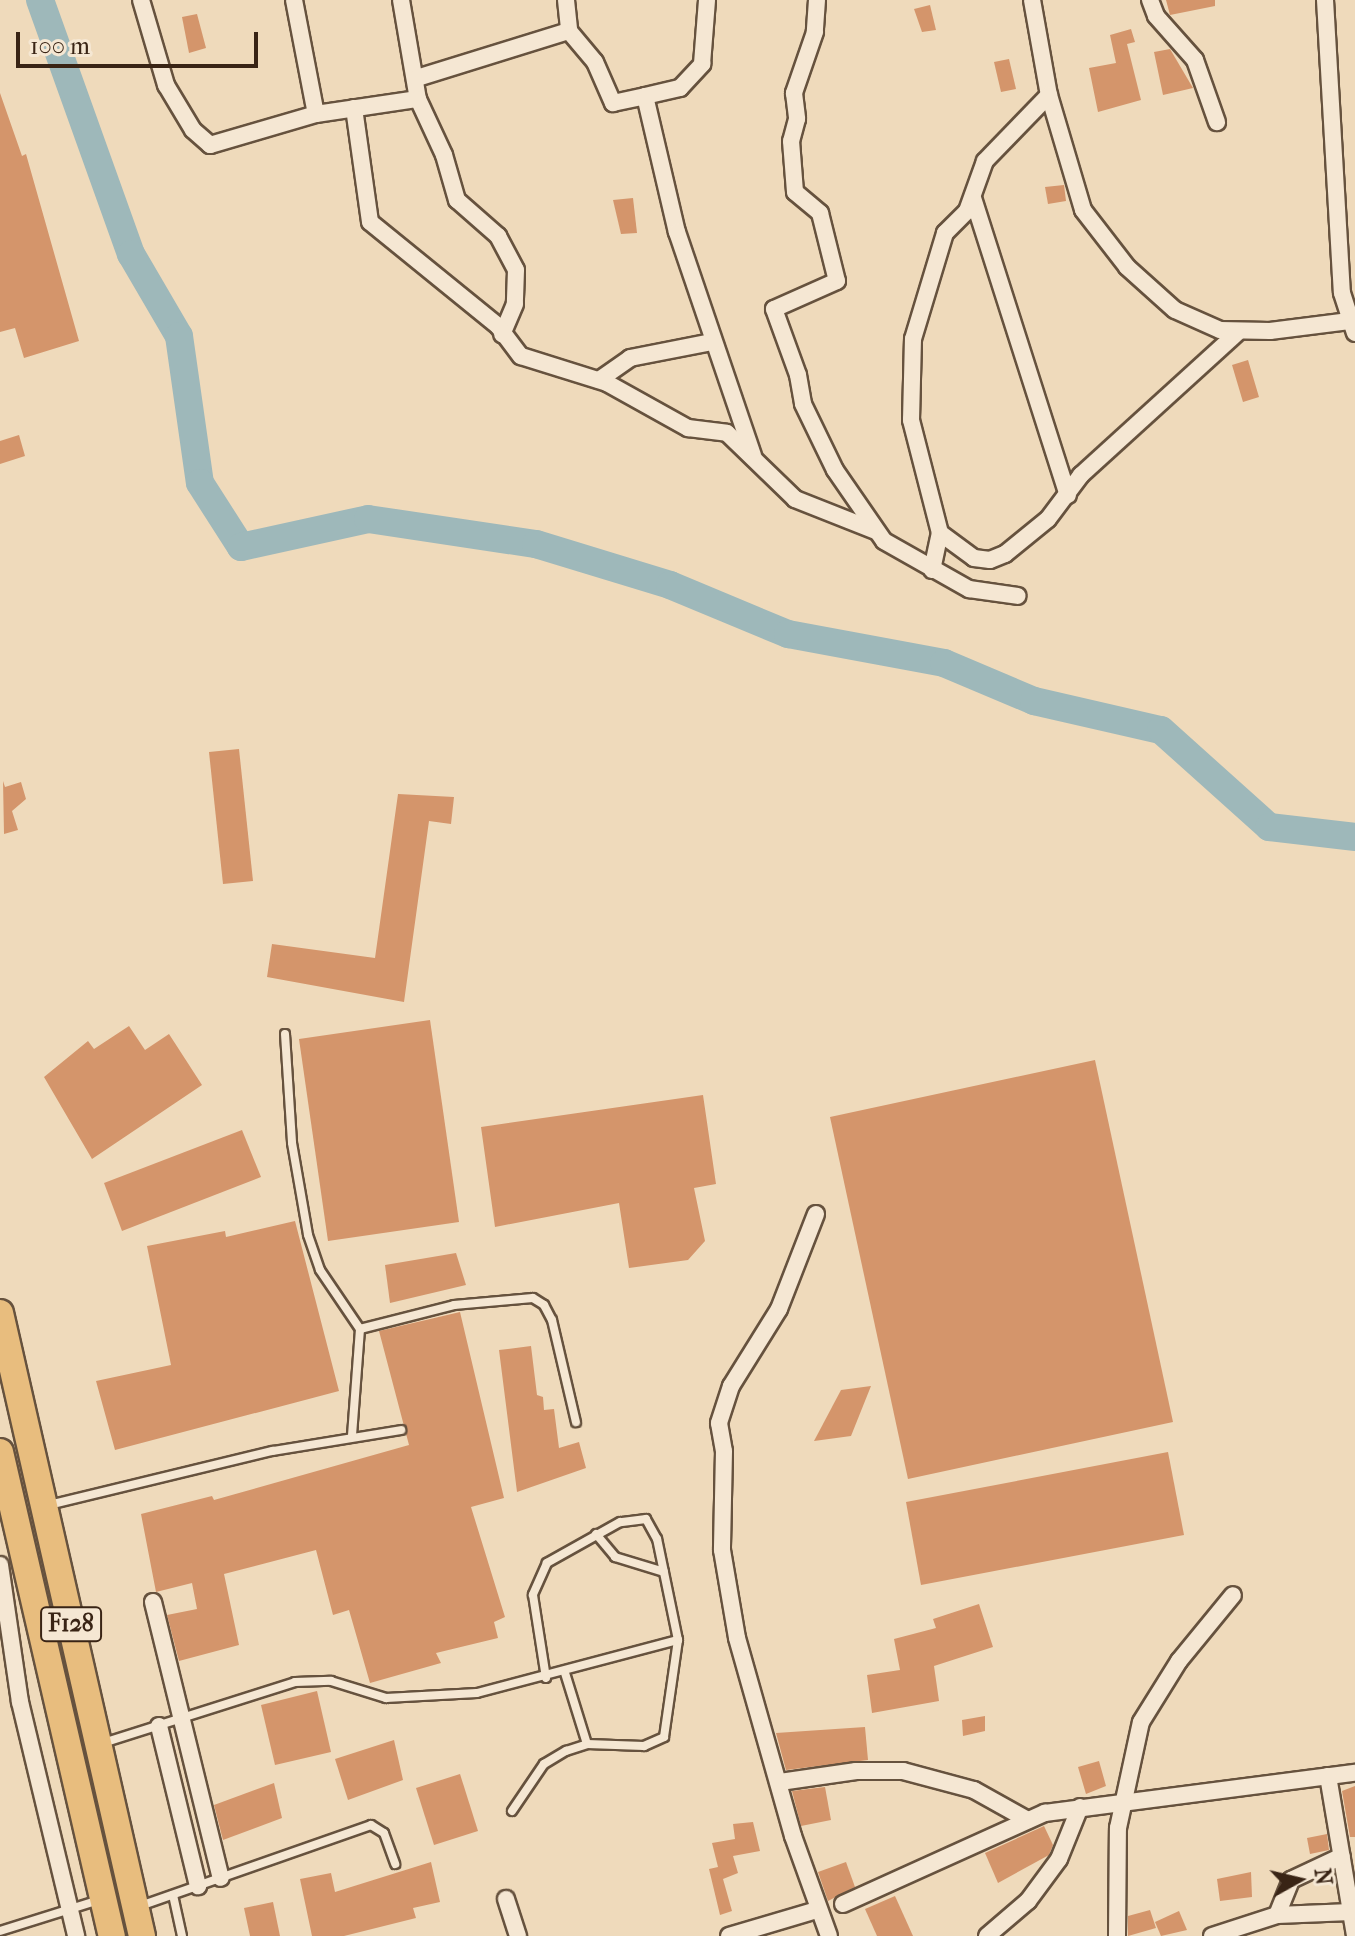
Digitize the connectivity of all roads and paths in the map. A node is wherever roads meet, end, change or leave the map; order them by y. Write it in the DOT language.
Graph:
graph roads {
  1 [pos="141,0"];
  2 [pos="294,0"];
  3 [pos="401,0"];
  4 [pos="566,0"];
  5 [pos="707,0"];
  6 [pos="817,0"];
  7 [pos="1032,0"];
  8 [pos="1150,0"];
  9 [pos="1325,0"];
  10 [pos="569,31"];
  11 [pos="417,78"];
  12 [pos="1049,95"];
  13 [pos="645,96"];
  14 [pos="418,99"];
  15 [pos="354,108"];
  16 [pos="316,114"];
  17 [pos="1217,122"];
  18 [pos="973,198"];
  19 [pos="1352,327"];
  20 [pos="1237,333"];
  21 [pos="502,334"];
  22 [pos="712,342"];
  23 [pos="599,380"];
  24 [pos="753,455"];
  25 [pos="1068,495"];
  26 [pos="876,531"];
  27 [pos="940,533"];
  28 [pos="974,558"];
  29 [pos="936,573"];
  30 [pos="1018,596"];
  31 [pos="285,1034"];
  32 [pos="816,1214"];
  33 [pos="0,1313"];
  34 [pos="360,1329"];
  35 [pos="576,1422"];
  36 [pos="401,1430"];
  37 [pos="352,1435"];
  38 [pos="0,1452"];
  39 [pos="45,1506"];
  40 [pos="596,1534"];
  41 [pos="0,1565"];
  42 [pos="664,1572"];
  43 [pos="1233,1595"];
  44 [pos="153,1602"];
  45 [pos="678,1640"];
  46 [pos="8,1663"];
  47 [pos="565,1673"];
  48 [pos="546,1678"];
  49 [pos="179,1720"];
  50 [pos="159,1726"];
  51 [pos="587,1744"];
  52 [pos="100,1757"];
  53 [pos="73,1773"];
  54 [pos="1355,1773"];
  55 [pos="1328,1776"];
  56 [pos="780,1782"];
  57 [pos="1080,1807"];
  58 [pos="1120,1807"];
  59 [pos="512,1811"];
  60 [pos="1028,1820"];
  61 [pos="1342,1856"];
  62 [pos="395,1864"];
  63 [pos="221,1878"];
  64 [pos="198,1886"];
  65 [pos="173,1895"];
  66 [pos="103,1898"];
  67 [pos="506,1899"];
  68 [pos="843,1904"];
  69 [pos="136,1908"];
  70 [pos="817,1910"];
  71 [pos="71,1911"];
  72 [pos="1351,1912"];
  73 [pos="1277,1915"];
  74 [pos="0,1931"];
  75 [pos="76,1936"];
  76 [pos="112,1936"];
  77 [pos="142,1936"];
  78 [pos="182,1936"];
  79 [pos="518,1936"];
  80 [pos="729,1936"];
  81 [pos="829,1936"];
  82 [pos="987,1936"];
  83 [pos="1117,1936"];
  84 [pos="1212,1936"];
  85 [pos="1355,1936"];
  1 -- 16 [label="street"];
  2 -- 16 [label="street"];
  3 -- 11 [label="street"];
  4 -- 10 [label="street"];
  5 -- 13 [label="street"];
  6 -- 26 [label="street"];
  7 -- 12 [label="street"];
  8 -- 17 [label="street"];
  9 -- 19 [label="street"];
  10 -- 11 [label="street"];
  10 -- 13 [label="street"];
  11 -- 14 [label="street"];
  12 -- 18 [label="street"];
  12 -- 20 [label="street"];
  13 -- 22 [label="street"];
  14 -- 15 [label="street"];
  14 -- 21 [label="street"];
  15 -- 16 [label="street"];
  15 -- 21 [label="street"];
  18 -- 25 [label="street"];
  18 -- 27 [label="street"];
  19 -- 20 [label="street"];
  20 -- 25 [label="street"];
  21 -- 23 [label="street"];
  22 -- 23 [label="street"];
  22 -- 24 [label="street"];
  23 -- 24 [label="street"];
  24 -- 26 [label="street"];
  25 -- 28 [label="street"];
  26 -- 29 [label="street"];
  27 -- 28 [label="street"];
  27 -- 29 [label="street"];
  28 -- 29 [label="street"];
  29 -- 30 [label="street"];
  31 -- 34 [label="lane"];
  32 -- 56 [label="street"];
  33 -- 39 [label="main road, F128"];
  34 -- 35 [label="lane"];
  34 -- 37 [label="lane"];
  36 -- 37 [label="lane"];
  37 -- 39 [label="lane"];
  38 -- 53 [label="main road, F128"];
  39 -- 52 [label="main road, F128"];
  40 -- 42 [label="lane"];
  40 -- 42 [label="lane"];
  40 -- 48 [label="lane"];
  41 -- 46 [label="street"];
  42 -- 45 [label="lane"];
  43 -- 58 [label="street"];
  44 -- 49 [label="street"];
  45 -- 47 [label="lane"];
  45 -- 51 [label="lane"];
  46 -- 71 [label="street"];
  47 -- 48 [label="lane"];
  47 -- 51 [label="lane"];
  48 -- 49 [label="lane"];
  49 -- 50 [label="lane"];
  49 -- 63 [label="street"];
  50 -- 52 [label="lane"];
  50 -- 64 [label="street"];
  51 -- 59 [label="lane"];
  52 -- 53 [label="main road"];
  52 -- 69 [label="main road, F128"];
  53 -- 66 [label="main road, F128"];
  54 -- 55 [label="street"];
  55 -- 58 [label="street"];
  55 -- 61 [label="street"];
  56 -- 60 [label="street"];
  56 -- 70 [label="street"];
  57 -- 58 [label="street"];
  57 -- 60 [label="street"];
  57 -- 82 [label="street"];
  58 -- 83 [label="street"];
  60 -- 68 [label="street"];
  61 -- 72 [label="street"];
  61 -- 73 [label="street"];
  62 -- 63 [label="lane"];
  63 -- 64 [label="lane"];
  64 -- 65 [label="lane"];
  65 -- 69 [label="lane"];
  65 -- 78 [label="lane"];
  66 -- 71 [label="lane"];
  66 -- 76 [label="main road, F128"];
  67 -- 79 [label="street"];
  69 -- 77 [label="main road, F128"];
  70 -- 80 [label="street"];
  70 -- 81 [label="street"];
  71 -- 74 [label="lane"];
  71 -- 75 [label="street"];
  72 -- 73 [label="street"];
  72 -- 85 [label="street"];
  73 -- 84 [label="street"];
}
